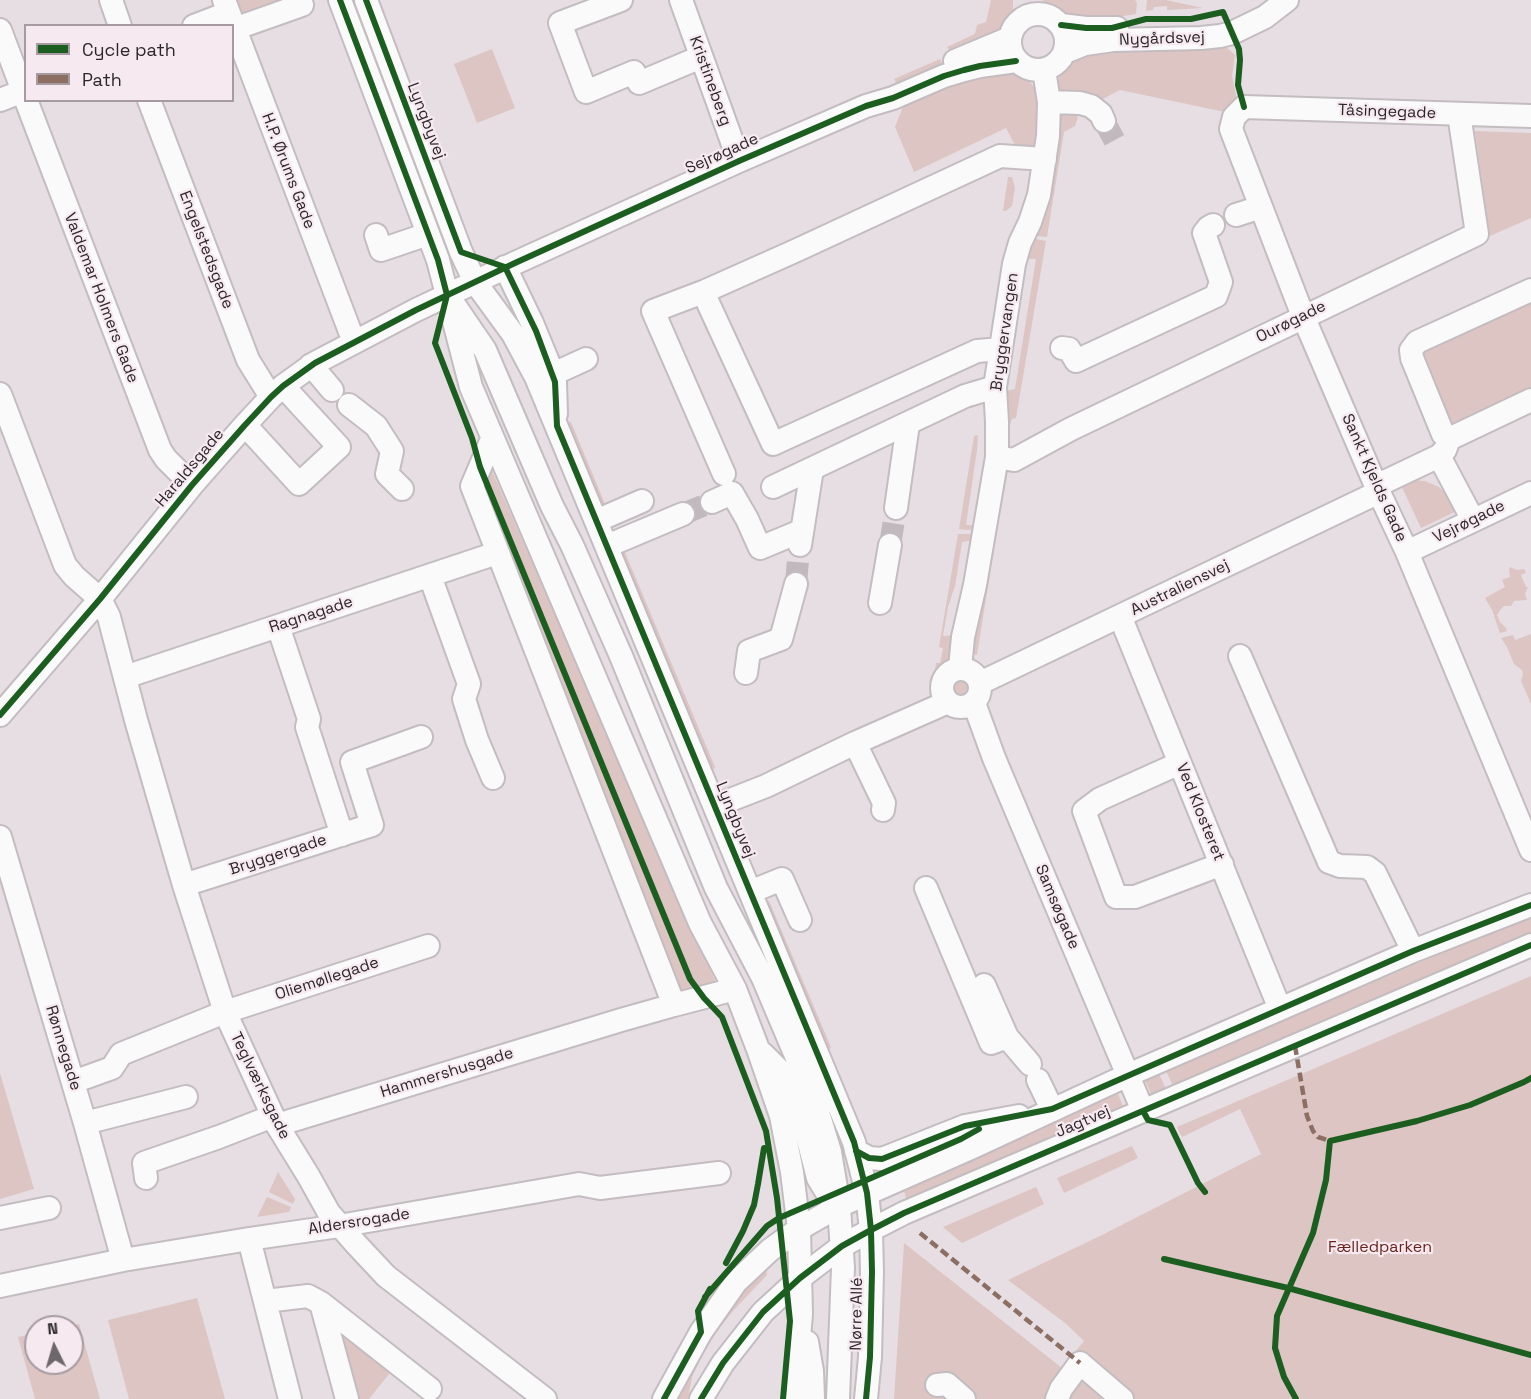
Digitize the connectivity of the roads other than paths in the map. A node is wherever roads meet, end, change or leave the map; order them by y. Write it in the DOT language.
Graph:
graph roads {
  1 [pos="111,0"];
  2 [pos="300,0"];
  3 [pos="340,0"];
  4 [pos="366,0"];
  5 [pos="621,0"];
  6 [pos="681,0"];
  7 [pos="1271,0"];
  8 [pos="1287,0"];
  9 [pos="229,14"];
  10 [pos="1048,14"];
  11 [pos="1016,20"];
  12 [pos="119,24"];
  13 [pos="200,24"];
  14 [pos="234,27"];
  15 [pos="0,30"];
  16 [pos="1065,52"];
  17 [pos="701,57"];
  18 [pos="1016,61"];
  19 [pos="1044,70"];
  20 [pos="24,92"];
  21 [pos="24,95"];
  22 [pos="0,100"];
  23 [pos="28,102"];
  24 [pos="150,102"];
  25 [pos="1049,102"];
  26 [pos="866,106"];
  27 [pos="1244,106"];
  28 [pos="1459,114"];
  29 [pos="1531,116"];
  30 [pos="1104,121"];
  31 [pos="1045,159"];
  32 [pos="739,161"];
  33 [pos="1261,207"];
  34 [pos="1236,215"];
  35 [pos="1213,225"];
  36 [pos="428,234"];
  37 [pos="376,235"];
  38 [pos="506,267"];
  39 [pos="475,282"];
  40 [pos="1531,290"];
  41 [pos="703,292"];
  42 [pos="447,295"];
  43 [pos="1303,316"];
  44 [pos="354,342"];
  45 [pos="1062,348"];
  46 [pos="1001,349"];
  47 [pos="485,350"];
  48 [pos="586,359"];
  49 [pos="311,365"];
  50 [pos="553,374"];
  51 [pos="995,387"];
  52 [pos="332,390"];
  53 [pos="277,391"];
  54 [pos="0,394"];
  55 [pos="1531,400"];
  56 [pos="349,405"];
  57 [pos="908,423"];
  58 [pos="245,425"];
  59 [pos="557,426"];
  60 [pos="492,439"];
  61 [pos="1444,447"];
  62 [pos="997,457"];
  63 [pos="812,469"];
  64 [pos="724,474"];
  65 [pos="192,485"];
  66 [pos="773,487"];
  67 [pos="402,489"];
  68 [pos="1377,489"];
  69 [pos="1531,492"];
  70 [pos="642,501"];
  71 [pos="712,502"];
  72 [pos="896,508"];
  73 [pos="683,514"];
  74 [pos="1473,520"];
  75 [pos="596,521"];
  76 [pos="890,545"];
  77 [pos="607,546"];
  78 [pos="1407,552"];
  79 [pos="497,553"];
  80 [pos="430,576"];
  81 [pos="796,584"];
  82 [pos="100,599"];
  83 [pos="880,603"];
  84 [pos="1120,616"];
  85 [pos="278,626"];
  86 [pos="1240,656"];
  87 [pos="960,668"];
  88 [pos="746,673"];
  89 [pos="125,677"];
  90 [pos="977,693"];
  91 [pos="948,702"];
  92 [pos="0,715"];
  93 [pos="421,737"];
  94 [pos="855,743"];
  95 [pos="1180,763"];
  96 [pos="493,778"];
  97 [pos="724,802"];
  98 [pos="883,810"];
  99 [pos="342,835"];
  100 [pos="0,837"];
  101 [pos="1531,850"];
  102 [pos="3,860"];
  103 [pos="1222,864"];
  104 [pos="184,885"];
  105 [pos="926,888"];
  106 [pos="750,892"];
  107 [pos="1531,905"];
  108 [pos="800,920"];
  109 [pos="1531,945"];
  110 [pos="429,946"];
  111 [pos="1413,951"];
  112 [pos="984,985"];
  113 [pos="735,989"];
  114 [pos="674,1005"];
  115 [pos="1280,1009"];
  116 [pos="225,1012"];
  117 [pos="1007,1037"];
  118 [pos="758,1049"];
  119 [pos="1128,1075"];
  120 [pos="73,1082"];
  121 [pos="186,1097"];
  122 [pos="1052,1109"];
  123 [pos="1143,1111"];
  124 [pos="275,1121"];
  125 [pos="85,1123"];
  126 [pos="856,1150"];
  127 [pos="719,1173"];
  128 [pos="146,1178"];
  129 [pos="867,1193"];
  130 [pos="840,1206"];
  131 [pos="48,1208"];
  132 [pos="0,1218"];
  133 [pos="339,1226"];
  134 [pos="799,1229"];
  135 [pos="871,1230"];
  136 [pos="249,1239"];
  137 [pos="842,1246"];
  138 [pos="123,1260"];
  139 [pos="800,1278"];
  140 [pos="0,1286"];
  141 [pos="265,1301"];
  142 [pos="321,1303"];
  143 [pos="801,1314"];
  144 [pos="937,1384"];
  145 [pos="430,1389"];
  146 [pos="536,1396"];
  147 [pos="290,1399"];
  148 [pos="347,1399"];
  149 [pos="664,1399"];
  150 [pos="701,1399"];
  151 [pos="794,1399"];
  152 [pos="813,1399"];
  153 [pos="838,1399"];
  154 [pos="866,1399"];
  155 [pos="964,1399"];
  156 [pos="1058,1399"];
  157 [pos="1122,1399"];
  1 -- 12 [label="street"];
  2 -- 9 [label="street"];
  3 -- 36 [label="street, Lyngbyvej"];
  4 -- 39 [label="street, Lyngbyvej"];
  5 -- 17 [label="street"];
  6 -- 17 [label="street, Kristineberg"];
  7 -- 10 [label="street, Nygårdsvej"];
  8 -- 16 [label="street, Nygårdsvej"];
  9 -- 13 [label="street"];
  10 -- 11 [label="street"];
  10 -- 16 [label="street"];
  11 -- 18 [label="street"];
  11 -- 26 [label="street, Sejrøgade"];
  14 -- 44 [label="street, H.P. Ørums Gade"];
  15 -- 20 [label="street, Valdemar Holmers Gade"];
  16 -- 19 [label="street"];
  17 -- 32 [label="street, Kristineberg"];
  18 -- 19 [label="street"];
  18 -- 26 [label="street, Sejrøgade"];
  19 -- 25 [label="street, Bryggervangen"];
  21 -- 22 [label="street"];
  23 -- 65 [label="street, Valdemar Holmers Gade"];
  24 -- 53 [label="street, Engelstedsgade"];
  25 -- 30 [label="street"];
  25 -- 31 [label="street, Bryggervangen"];
  26 -- 32 [label="street, Sejrøgade"];
  27 -- 28 [label="street, Tåsingegade"];
  27 -- 33 [label="street, Sankt Kjelds Gade"];
  28 -- 29 [label="street, Tåsingegade"];
  28 -- 43 [label="street, Ourøgade"];
  31 -- 41 [label="street"];
  31 -- 46 [label="street, Bryggervangen"];
  32 -- 38 [label="street, Sejrøgade"];
  33 -- 34 [label="street"];
  33 -- 43 [label="street, Sankt Kjelds Gade"];
  35 -- 45 [label="street"];
  36 -- 37 [label="street"];
  36 -- 42 [label="street, Lyngbyvej"];
  38 -- 39 [label="street, Sejrøgade"];
  38 -- 50 [label="street"];
  39 -- 42 [label="street, Sejrøgade"];
  39 -- 47 [label="street, Lyngbyvej"];
  39 -- 59 [label="street, Lyngbyvej"];
  40 -- 61 [label="street"];
  41 -- 46 [label="street"];
  41 -- 64 [label="street"];
  42 -- 44 [label="street, Haraldsgade"];
  42 -- 47 [label="street, Lyngbyvej"];
  42 -- 60 [label="street, Lyngbyvej"];
  43 -- 62 [label="street, Ourøgade"];
  43 -- 68 [label="street, Sankt Kjelds Gade"];
  44 -- 49 [label="street, Haraldsgade"];
  46 -- 51 [label="street, Bryggervangen"];
  47 -- 130 [label="street, Lyngbyvej"];
  48 -- 50 [label="street"];
  49 -- 52 [label="street"];
  49 -- 53 [label="street, Haraldsgade"];
  50 -- 59 [label="street"];
  51 -- 57 [label="street"];
  51 -- 62 [label="street, Bryggervangen"];
  53 -- 58 [label="street, Haraldsgade"];
  53 -- 58 [label="street, Haraldsgade"];
  54 -- 82 [label="street"];
  55 -- 61 [label="street, Australiensvej"];
  56 -- 67 [label="street"];
  57 -- 63 [label="street"];
  57 -- 72 [label="street"];
  58 -- 65 [label="street, Haraldsgade"];
  59 -- 75 [label="street, Lyngbyvej"];
  60 -- 79 [label="street"];
  60 -- 113 [label="street, Lyngbyvej"];
  61 -- 68 [label="street, Australiensvej"];
  61 -- 74 [label="street"];
  62 -- 87 [label="street, Bryggervangen"];
  63 -- 66 [label="street"];
  63 -- 71 [label="street"];
  65 -- 82 [label="street, Haraldsgade"];
  68 -- 78 [label="street, Sankt Kjelds Gade"];
  68 -- 84 [label="street, Australiensvej"];
  69 -- 74 [label="street, Vejrøgade"];
  70 -- 75 [label="street"];
  73 -- 77 [label="street"];
  74 -- 78 [label="street, Vejrøgade"];
  75 -- 77 [label="street, Lyngbyvej"];
  76 -- 83 [label="street"];
  77 -- 97 [label="street, Lyngbyvej"];
  78 -- 101 [label="street, Sankt Kjelds Gade"];
  79 -- 80 [label="street, Ragnagade"];
  79 -- 114 [label="street"];
  80 -- 85 [label="street, Ragnagade"];
  80 -- 96 [label="street"];
  81 -- 88 [label="street"];
  82 -- 89 [label="street"];
  82 -- 92 [label="street, Haraldsgade"];
  84 -- 90 [label="street, Australiensvej"];
  84 -- 95 [label="street, Ved Klosteret"];
  85 -- 89 [label="street, Ragnagade"];
  85 -- 99 [label="street"];
  86 -- 111 [label="street"];
  87 -- 90 [label="street"];
  87 -- 91 [label="street"];
  89 -- 104 [label="street, Teglværksgade"];
  90 -- 91 [label="street"];
  90 -- 119 [label="street, Samsøgade"];
  91 -- 94 [label="street"];
  93 -- 99 [label="street, Bryggergade"];
  94 -- 97 [label="street"];
  94 -- 98 [label="street"];
  95 -- 103 [label="street, Ved Klosteret"];
  95 -- 103 [label="street"];
  97 -- 106 [label="street, Lyngbyvej"];
  99 -- 104 [label="street, Bryggergade"];
  100 -- 102 [label="street, Rønnegade"];
  102 -- 120 [label="street, Rønnegade"];
  103 -- 115 [label="street, Ved Klosteret"];
  104 -- 116 [label="street, Teglværksgade"];
  105 -- 117 [label="street"];
  106 -- 108 [label="street"];
  106 -- 126 [label="street, Lyngbyvej"];
  107 -- 111 [label="street, Jagtvej"];
  109 -- 123 [label="street, Jagtvej"];
  110 -- 116 [label="street, Oliemøllegade"];
  111 -- 115 [label="street, Jagtvej"];
  112 -- 117 [label="street"];
  113 -- 114 [label="street"];
  113 -- 118 [label="street, Lyngbyvej"];
  114 -- 124 [label="street, Hammershusgade"];
  115 -- 119 [label="street, Jagtvej"];
  116 -- 120 [label="street, Oliemøllegade"];
  116 -- 124 [label="street, Teglværksgade"];
  117 -- 122 [label="street"];
  118 -- 130 [label="street"];
  118 -- 134 [label="street, Lyngbyvej"];
  119 -- 122 [label="street, Jagtvej"];
  119 -- 123 [label="street, Samsøgade"];
  120 -- 125 [label="street, Rønnegade"];
  121 -- 125 [label="street"];
  122 -- 126 [label="street"];
  122 -- 129 [label="street, Jagtvej"];
  123 -- 135 [label="street, Jagtvej"];
  124 -- 128 [label="street, Hammershusgade"];
  124 -- 133 [label="street, Teglværksgade"];
  125 -- 138 [label="street, Rønnegade"];
  126 -- 129 [label="street, Lyngbyvej"];
  127 -- 133 [label="street, Aldersrogade"];
  129 -- 130 [label="street, Jagtvej"];
  129 -- 135 [label="street, Lyngbyvej"];
  130 -- 134 [label="street, Jagtvej"];
  130 -- 135 [label="street"];
  130 -- 137 [label="street, Nørre Allé"];
  131 -- 132 [label="street"];
  133 -- 136 [label="street, Aldersrogade"];
  133 -- 146 [label="street, Teglværksgade"];
  134 -- 139 [label="street, Lyngbyvej"];
  134 -- 149 [label="street, Jagtvej"];
  135 -- 137 [label="street, Jagtvej"];
  135 -- 154 [label="street, Nørre Allé"];
  136 -- 138 [label="street, Aldersrogade"];
  136 -- 141 [label="street"];
  137 -- 139 [label="street, Jagtvej"];
  137 -- 153 [label="street, Nørre Allé"];
  138 -- 140 [label="street, Aldersrogade"];
  139 -- 143 [label="street"];
  139 -- 150 [label="street, Jagtvej"];
  141 -- 142 [label="street"];
  141 -- 147 [label="street"];
  142 -- 145 [label="street"];
  142 -- 148 [label="street"];
  143 -- 151 [label="street"];
  143 -- 152 [label="street"];
  144 -- 155 [label="street"];
  156 -- 157 [label="street"];
}
